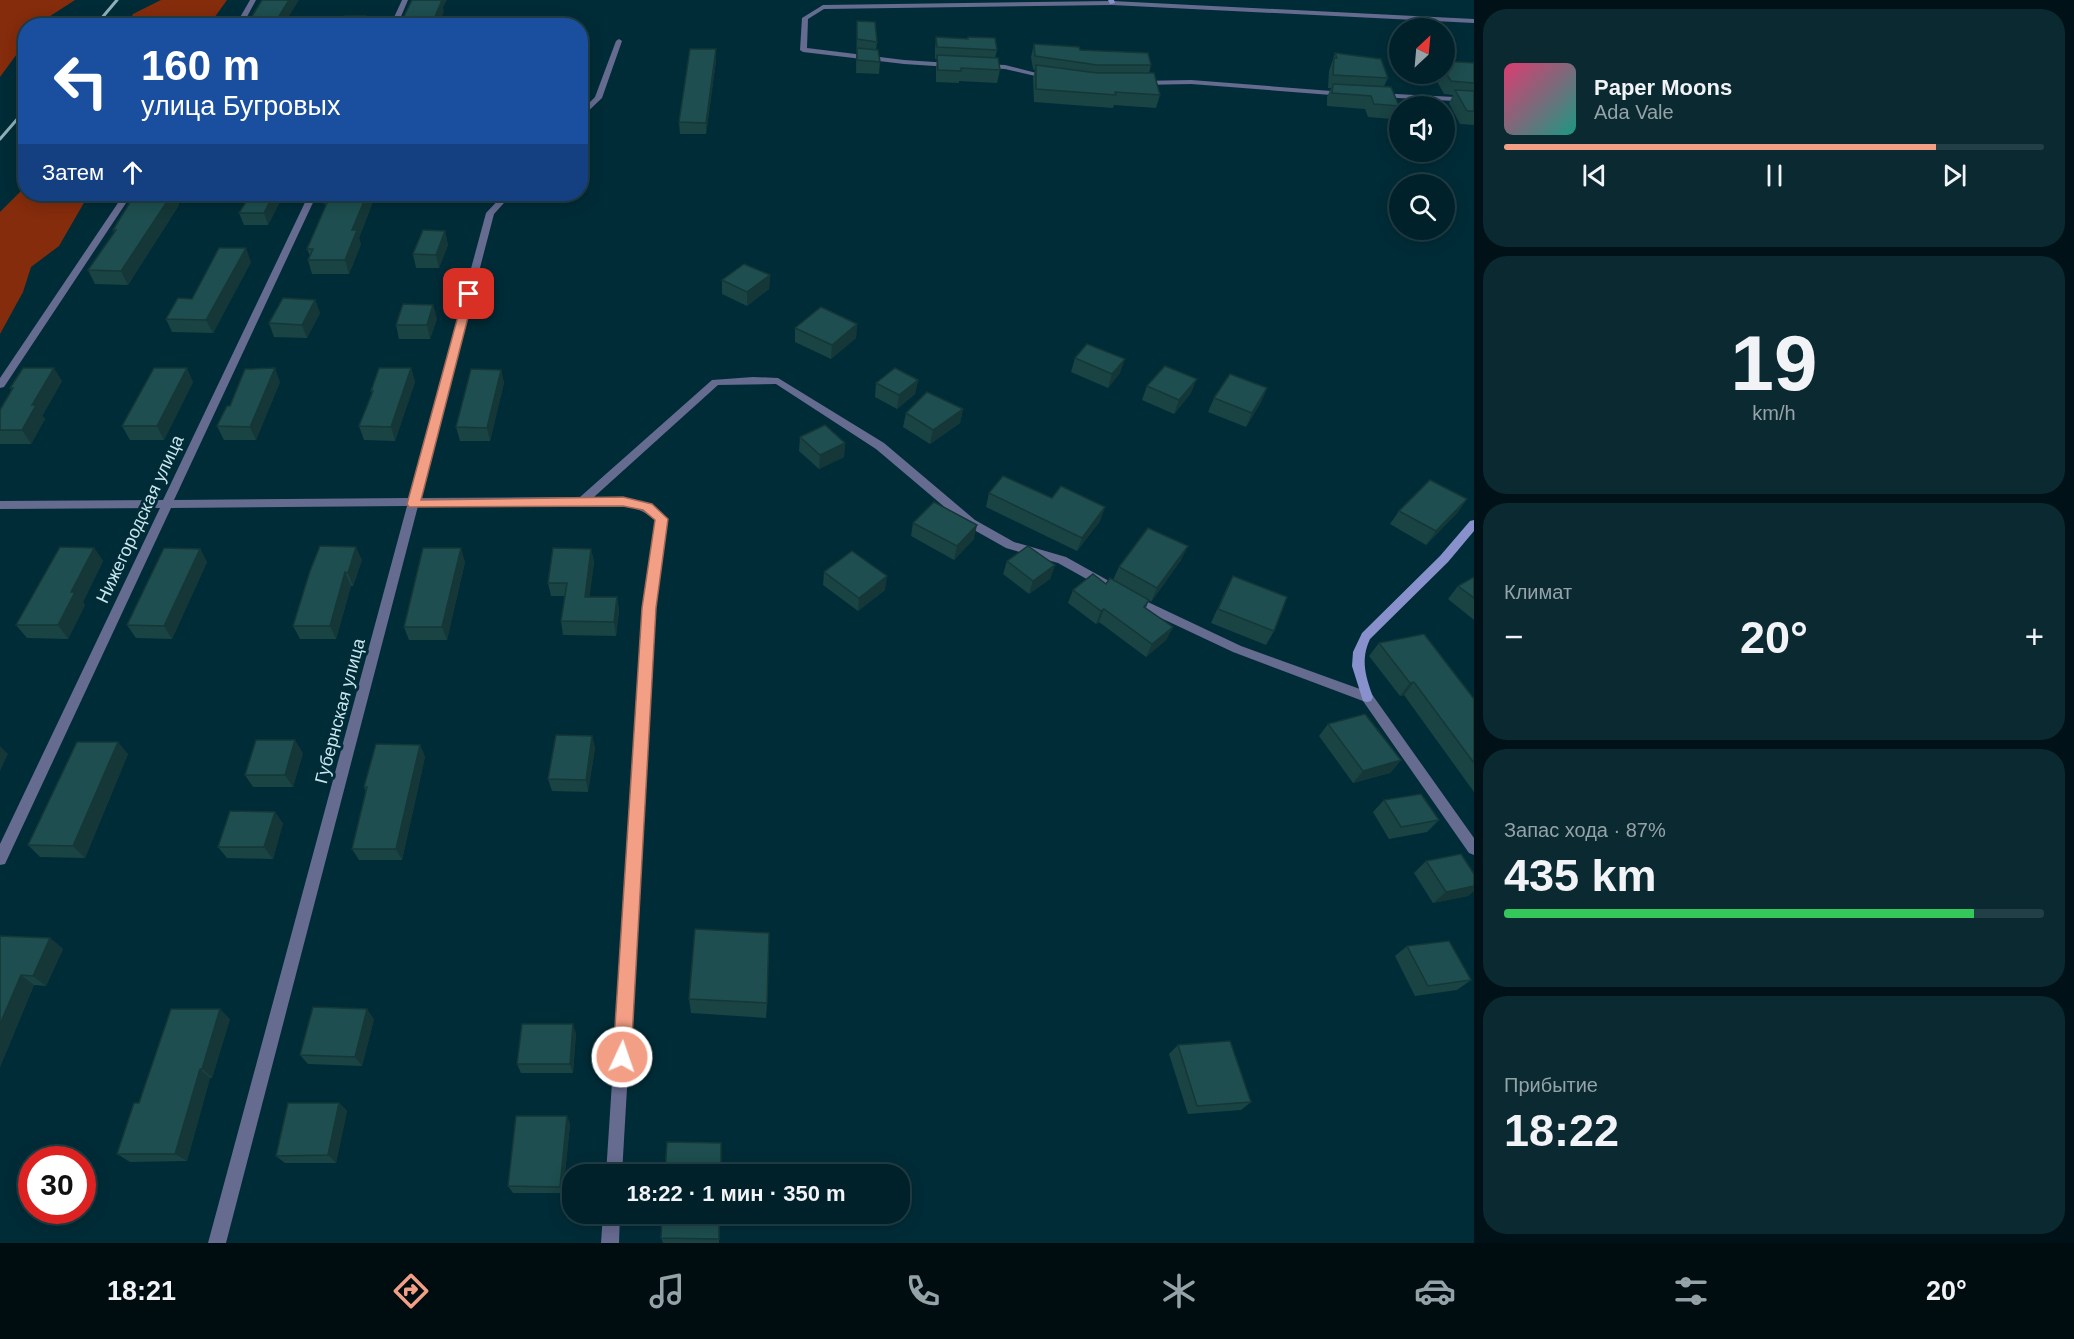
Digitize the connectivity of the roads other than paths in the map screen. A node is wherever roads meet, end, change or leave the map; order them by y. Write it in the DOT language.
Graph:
graph roads {
  1 [pos="254,0"];
  2 [pos="405,0"];
  3 [pos="1111,1"];
  4 [pos="243,18"];
  5 [pos="397,18"];
  6 [pos="1474,21"];
  7 [pos="619,41"];
  8 [pos="962,65"];
  9 [pos="972,66"];
  10 [pos="1059,78"];
  11 [pos="1129,83"];
  12 [pos="1357,94"];
  13 [pos="1366,95"];
  14 [pos="1474,100"];
  15 [pos="588,109"];
  16 [pos="123,201"];
  17 [pos="310,201"];
  18 [pos="501,201"];
  19 [pos="0,385"];
  20 [pos="167,503"];
  21 [pos="581,503"];
  22 [pos="414,504"];
  23 [pos="0,505"];
  24 [pos="1474,524"];
  25 [pos="1367,697"];
  26 [pos="1474,849"];
  27 [pos="0,859"];
  28 [pos="615,1164"];
  29 [pos="611,1224"];
  30 [pos="217,1243"];
  31 [pos="610,1243"];
  1 -- 4 [label="street"];
  2 -- 5 [label="street"];
  3 -- 6 [label="street"];
  3 -- 8 [label="street"];
  7 -- 15 [label="street"];
  9 -- 10 [label="street"];
  11 -- 12 [label="street"];
  13 -- 14 [label="street"];
  16 -- 19 [label="street"];
  17 -- 20 [label="street, Нижегородская улица"];
  18 -- 22 [label="street, Губернская улица"];
  20 -- 22 [label="street"];
  20 -- 23 [label="street"];
  20 -- 27 [label="street, Нижегородская улица"];
  21 -- 22 [label="street"];
  21 -- 25 [label="street"];
  21 -- 28 [label="street"];
  22 -- 30 [label="street, Губернская улица"];
  24 -- 25 [label="street"];
  25 -- 26 [label="street"];
  29 -- 31 [label="street"];
}
